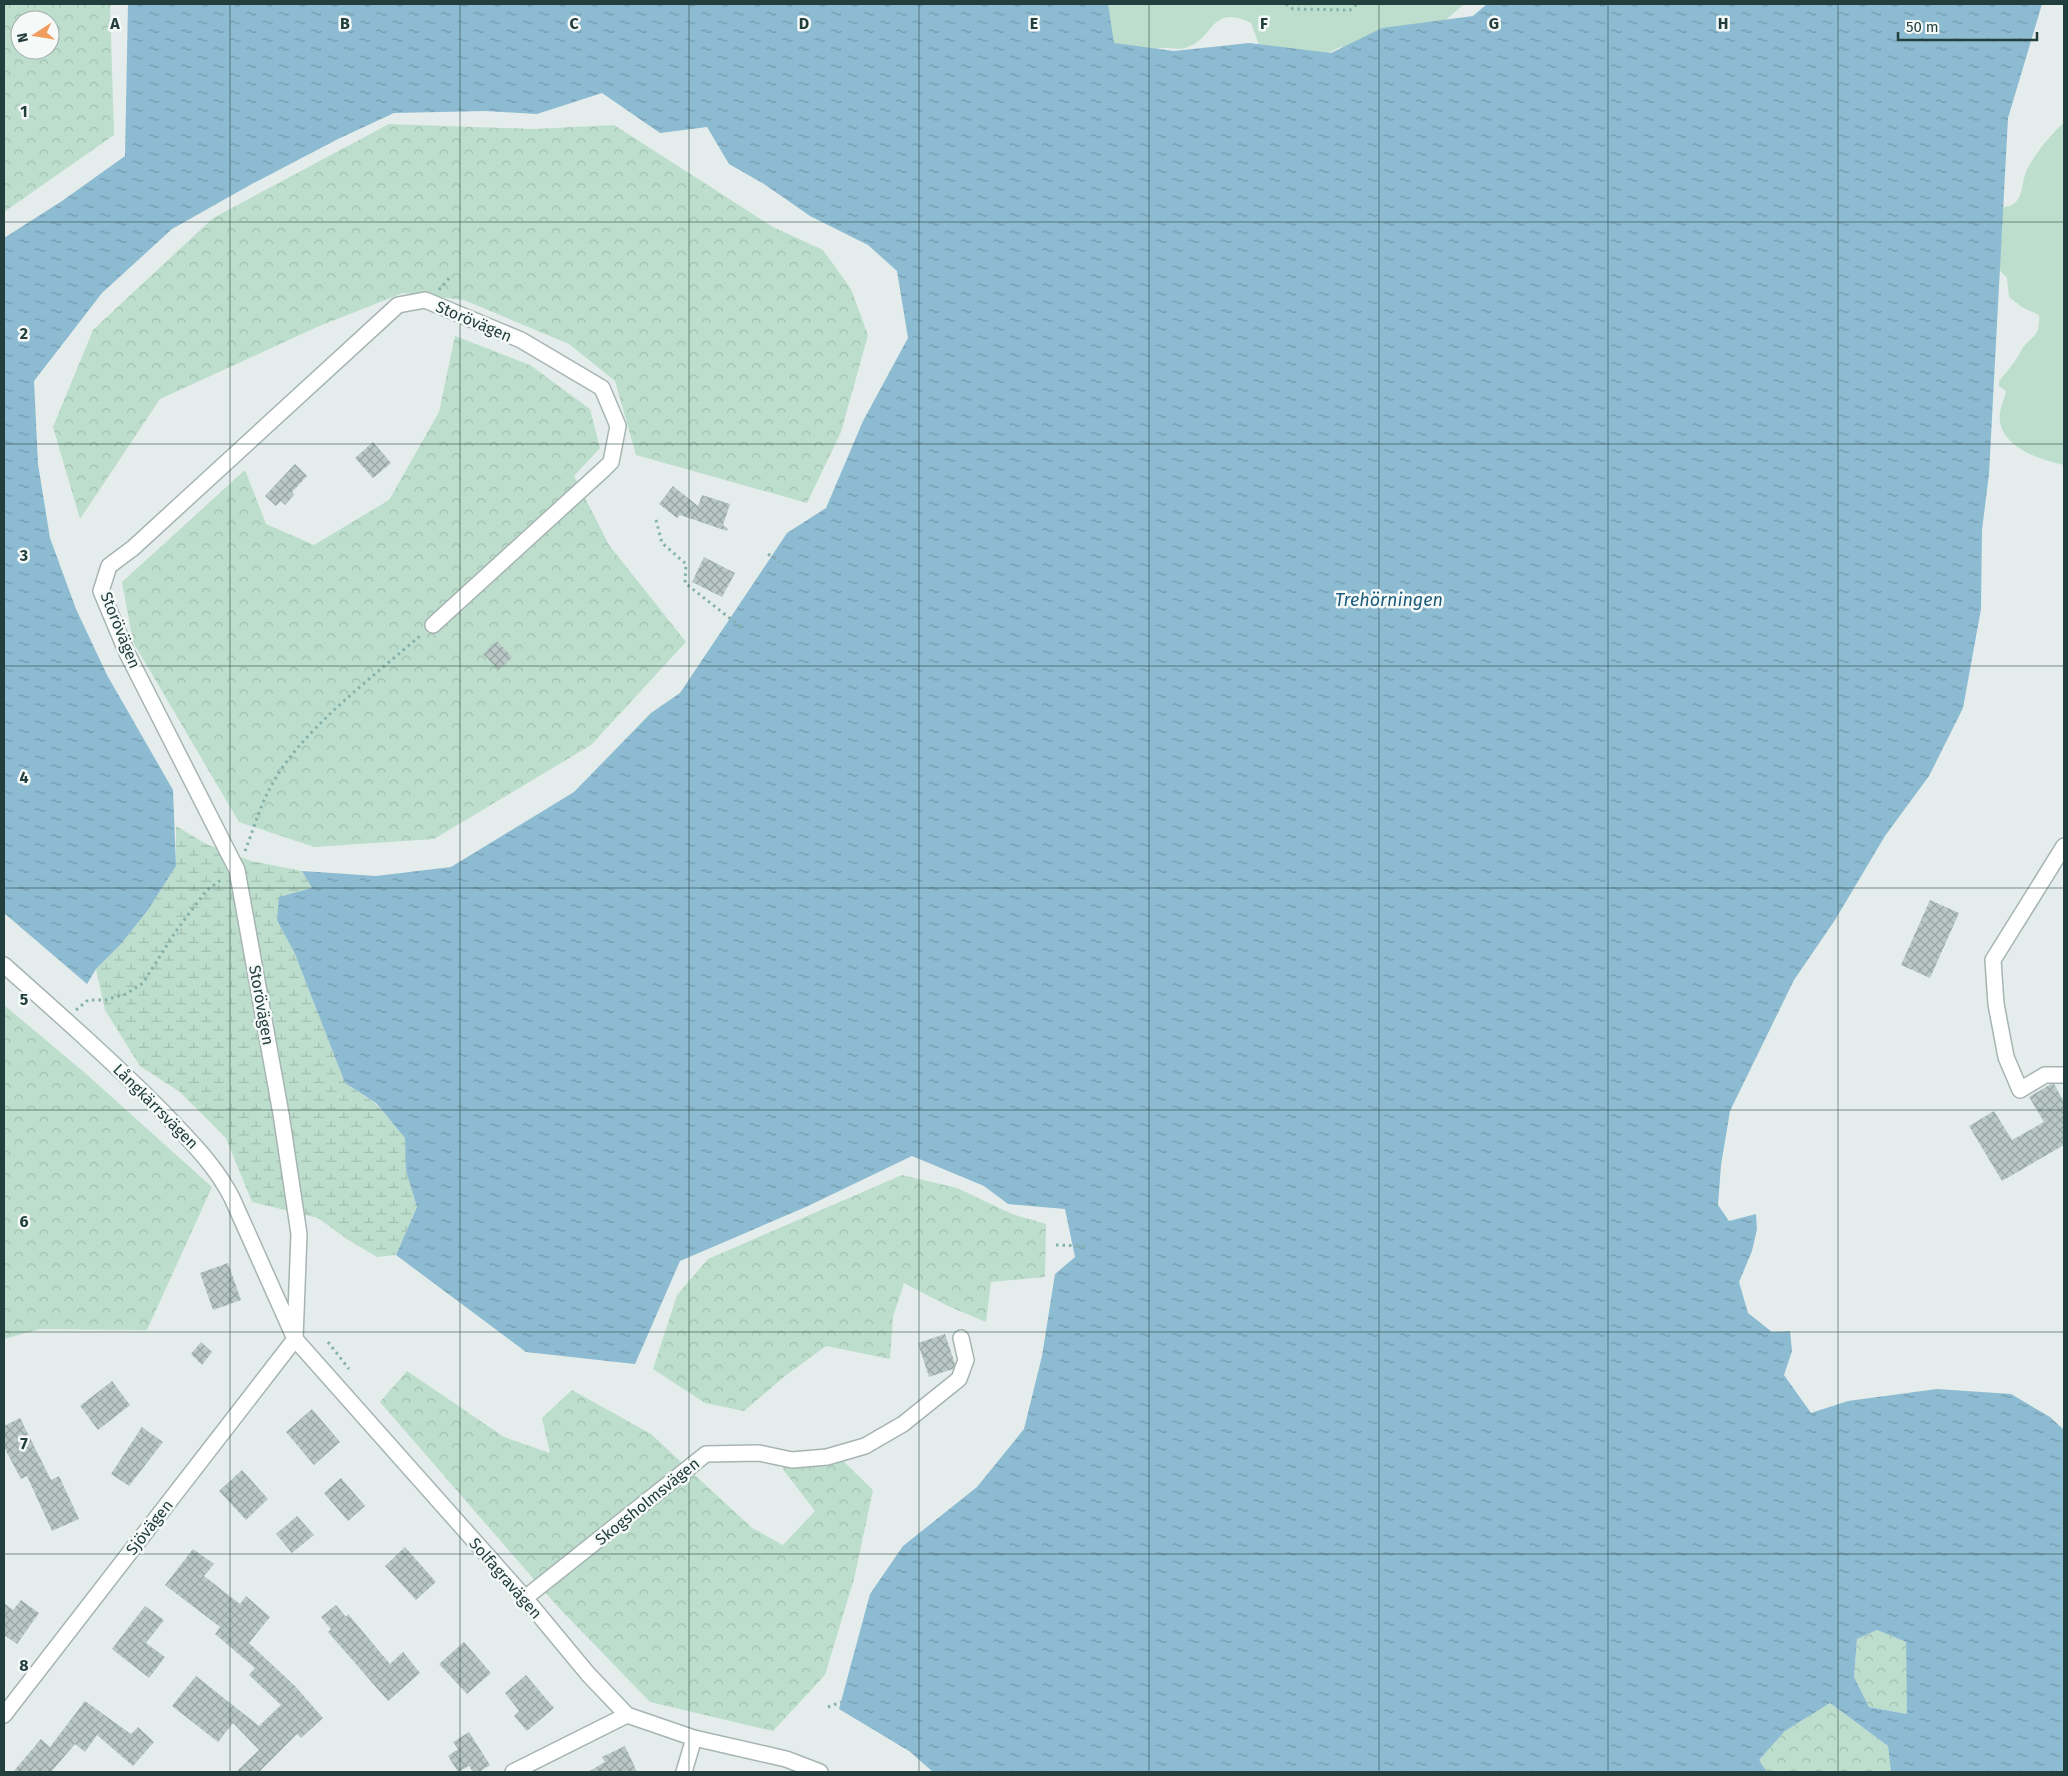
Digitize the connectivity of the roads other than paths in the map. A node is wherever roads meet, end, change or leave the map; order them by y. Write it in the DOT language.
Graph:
graph roads {
  1 [pos="433,625"];
  2 [pos="2064,846"];
  3 [pos="4,964"];
  4 [pos="2064,1075"];
  5 [pos="267,1279"];
  6 [pos="961,1338"];
  7 [pos="295,1340"];
  8 [pos="525,1598"];
  9 [pos="4,1715"];
  10 [pos="627,1715"];
  11 [pos="694,1738"];
  12 [pos="513,1772"];
  13 [pos="684,1772"];
  14 [pos="820,1772"];
  1 -- 7 [label="street, Storövägen"];
  2 -- 4 [label="street"];
  3 -- 5 [label="street, Långkärrsvägen"];
  5 -- 7 [label="street, Solfagravägen"];
  6 -- 8 [label="street, Skogsholmsvägen"];
  7 -- 8 [label="street, Solfagravägen"];
  7 -- 9 [label="street, Sjövägen"];
  8 -- 10 [label="street, Solfagravägen"];
  10 -- 11 [label="street, Solfagravägen"];
  10 -- 12 [label="street"];
  11 -- 13 [label="street"];
  11 -- 14 [label="street, Solfagravägen"];
}
